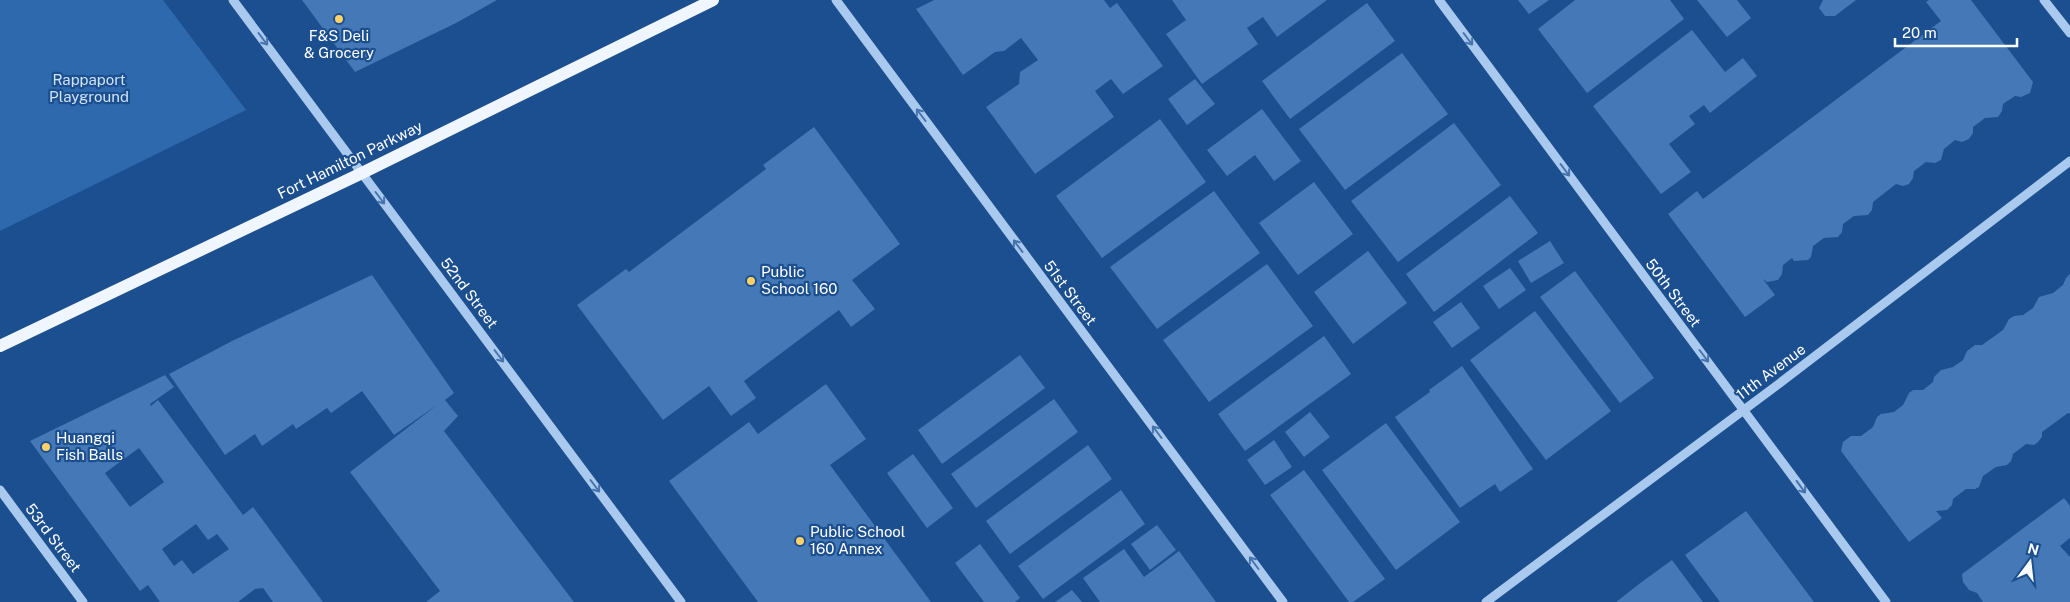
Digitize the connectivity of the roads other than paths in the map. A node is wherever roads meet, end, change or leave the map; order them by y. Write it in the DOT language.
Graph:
graph roads {
  1 [pos="234,0"];
  2 [pos="713,0"];
  3 [pos="836,0"];
  4 [pos="1439,0"];
  5 [pos="2044,0"];
  6 [pos="2070,33"];
  7 [pos="2070,161"];
  8 [pos="362,173"];
  9 [pos="0,346"];
  10 [pos="1744,410"];
  11 [pos="0,490"];
  12 [pos="83,602"];
  13 [pos="681,602"];
  14 [pos="1283,602"];
  15 [pos="1486,602"];
  16 [pos="1886,602"];
  1 -- 8 [label="street, 52nd Street, one-way"];
  2 -- 8 [label="main road, Fort Hamilton Parkway"];
  14 -- 3 [label="street, 51st Street, one-way"];
  4 -- 10 [label="street, 50th Street, one-way"];
  5 -- 6 [label="street"];
  7 -- 10 [label="street, 11th Avenue"];
  8 -- 9 [label="main road, Fort Hamilton Parkway"];
  8 -- 13 [label="street, 52nd Street, one-way"];
  10 -- 15 [label="street, 11th Avenue"];
  10 -- 16 [label="street, 50th Street, one-way"];
  11 -- 12 [label="street, 53rd Street"];
}
